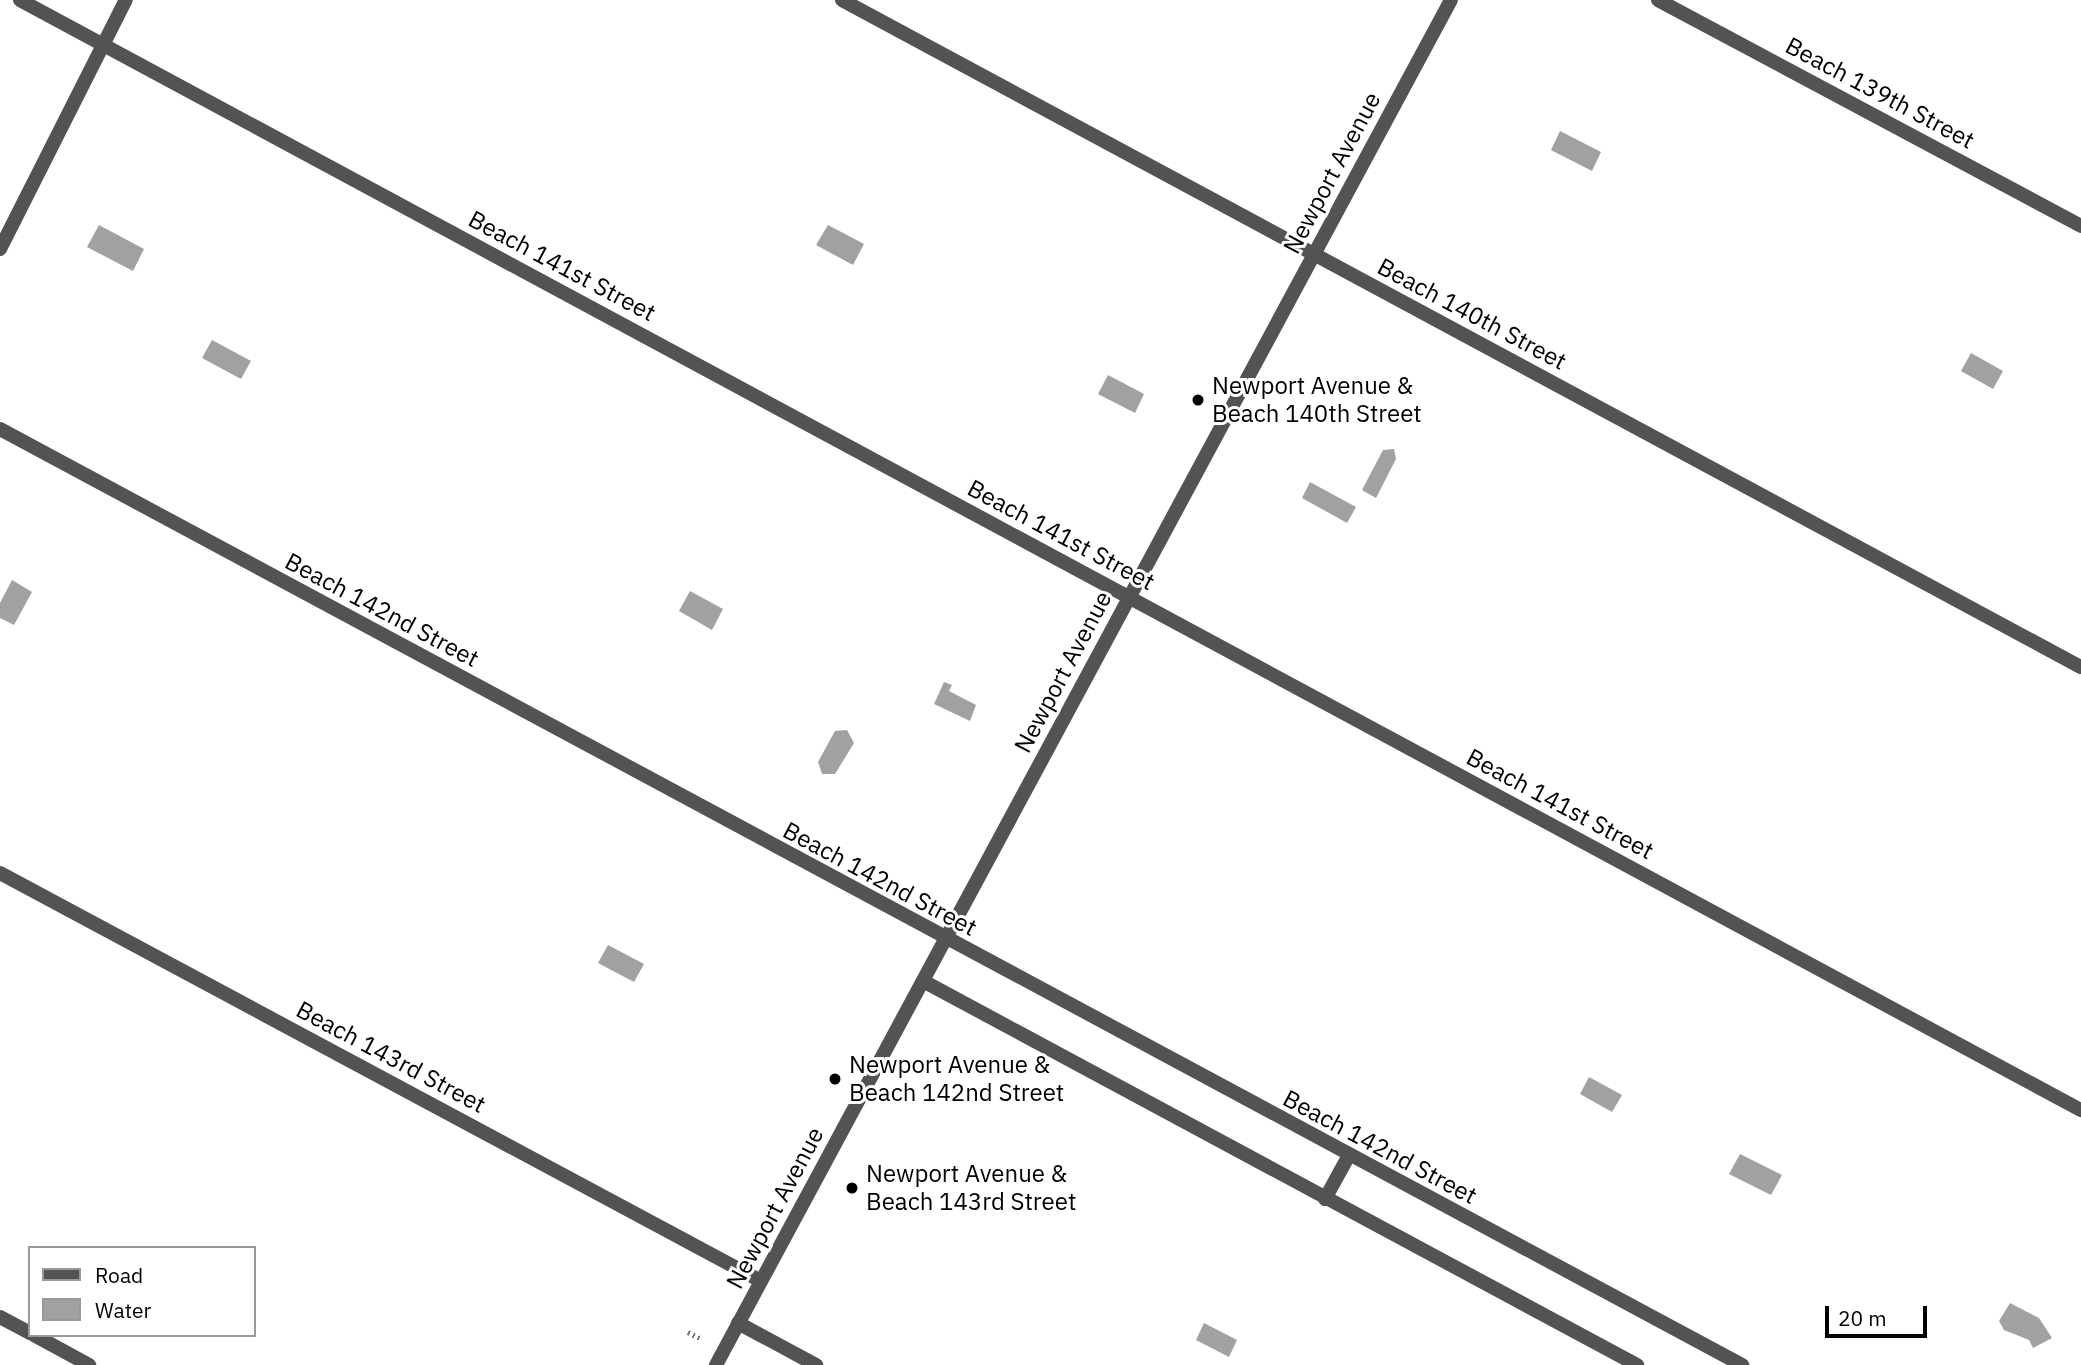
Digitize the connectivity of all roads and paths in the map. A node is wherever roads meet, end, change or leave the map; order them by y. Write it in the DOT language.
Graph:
graph roads {
  1 [pos="20,0"];
  2 [pos="125,0"];
  3 [pos="842,0"];
  4 [pos="1451,0"];
  5 [pos="1658,0"];
  6 [pos="102,44"];
  7 [pos="2081,226"];
  8 [pos="0,249"];
  9 [pos="1314,255"];
  10 [pos="0,429"];
  11 [pos="1129,598"];
  12 [pos="2081,667"];
  13 [pos="0,873"];
  14 [pos="945,940"];
  15 [pos="923,981"];
  16 [pos="2081,1110"];
  17 [pos="1348,1157"];
  18 [pos="1325,1199"];
  19 [pos="761,1281"];
  20 [pos="0,1317"];
  21 [pos="738,1323"];
  22 [pos="28,1332"];
  23 [pos="688,1332"];
  24 [pos="38,1337"];
  25 [pos="702,1339"];
  26 [pos="89,1365"];
  27 [pos="716,1365"];
  28 [pos="816,1365"];
  29 [pos="1637,1365"];
  30 [pos="1742,1365"];
  1 -- 6 [label="street, Beach 141st Street"];
  2 -- 6 [label="street"];
  3 -- 9 [label="street, Beach 140th Street"];
  4 -- 9 [label="street, Newport Avenue"];
  5 -- 7 [label="street, Beach 139th Street"];
  6 -- 8 [label="street"];
  6 -- 11 [label="street, Beach 141st Street"];
  9 -- 11 [label="street, Newport Avenue"];
  9 -- 12 [label="street, Beach 140th Street"];
  10 -- 14 [label="street, Beach 142nd Street"];
  11 -- 14 [label="street, Newport Avenue"];
  11 -- 16 [label="street, Beach 141st Street"];
  13 -- 19 [label="street, Beach 143rd Street"];
  14 -- 15 [label="street, Newport Avenue"];
  14 -- 17 [label="street, Beach 142nd Street"];
  15 -- 18 [label="street"];
  15 -- 19 [label="street, Newport Avenue"];
  17 -- 18 [label="street"];
  17 -- 30 [label="street, Beach 142nd Street"];
  18 -- 29 [label="street"];
  19 -- 21 [label="street, Newport Avenue"];
  20 -- 22 [label="street"];
  21 -- 27 [label="street, Newport Avenue"];
  21 -- 28 [label="street"];
  23 -- 25 [label="path"];
  24 -- 26 [label="street"];
}
